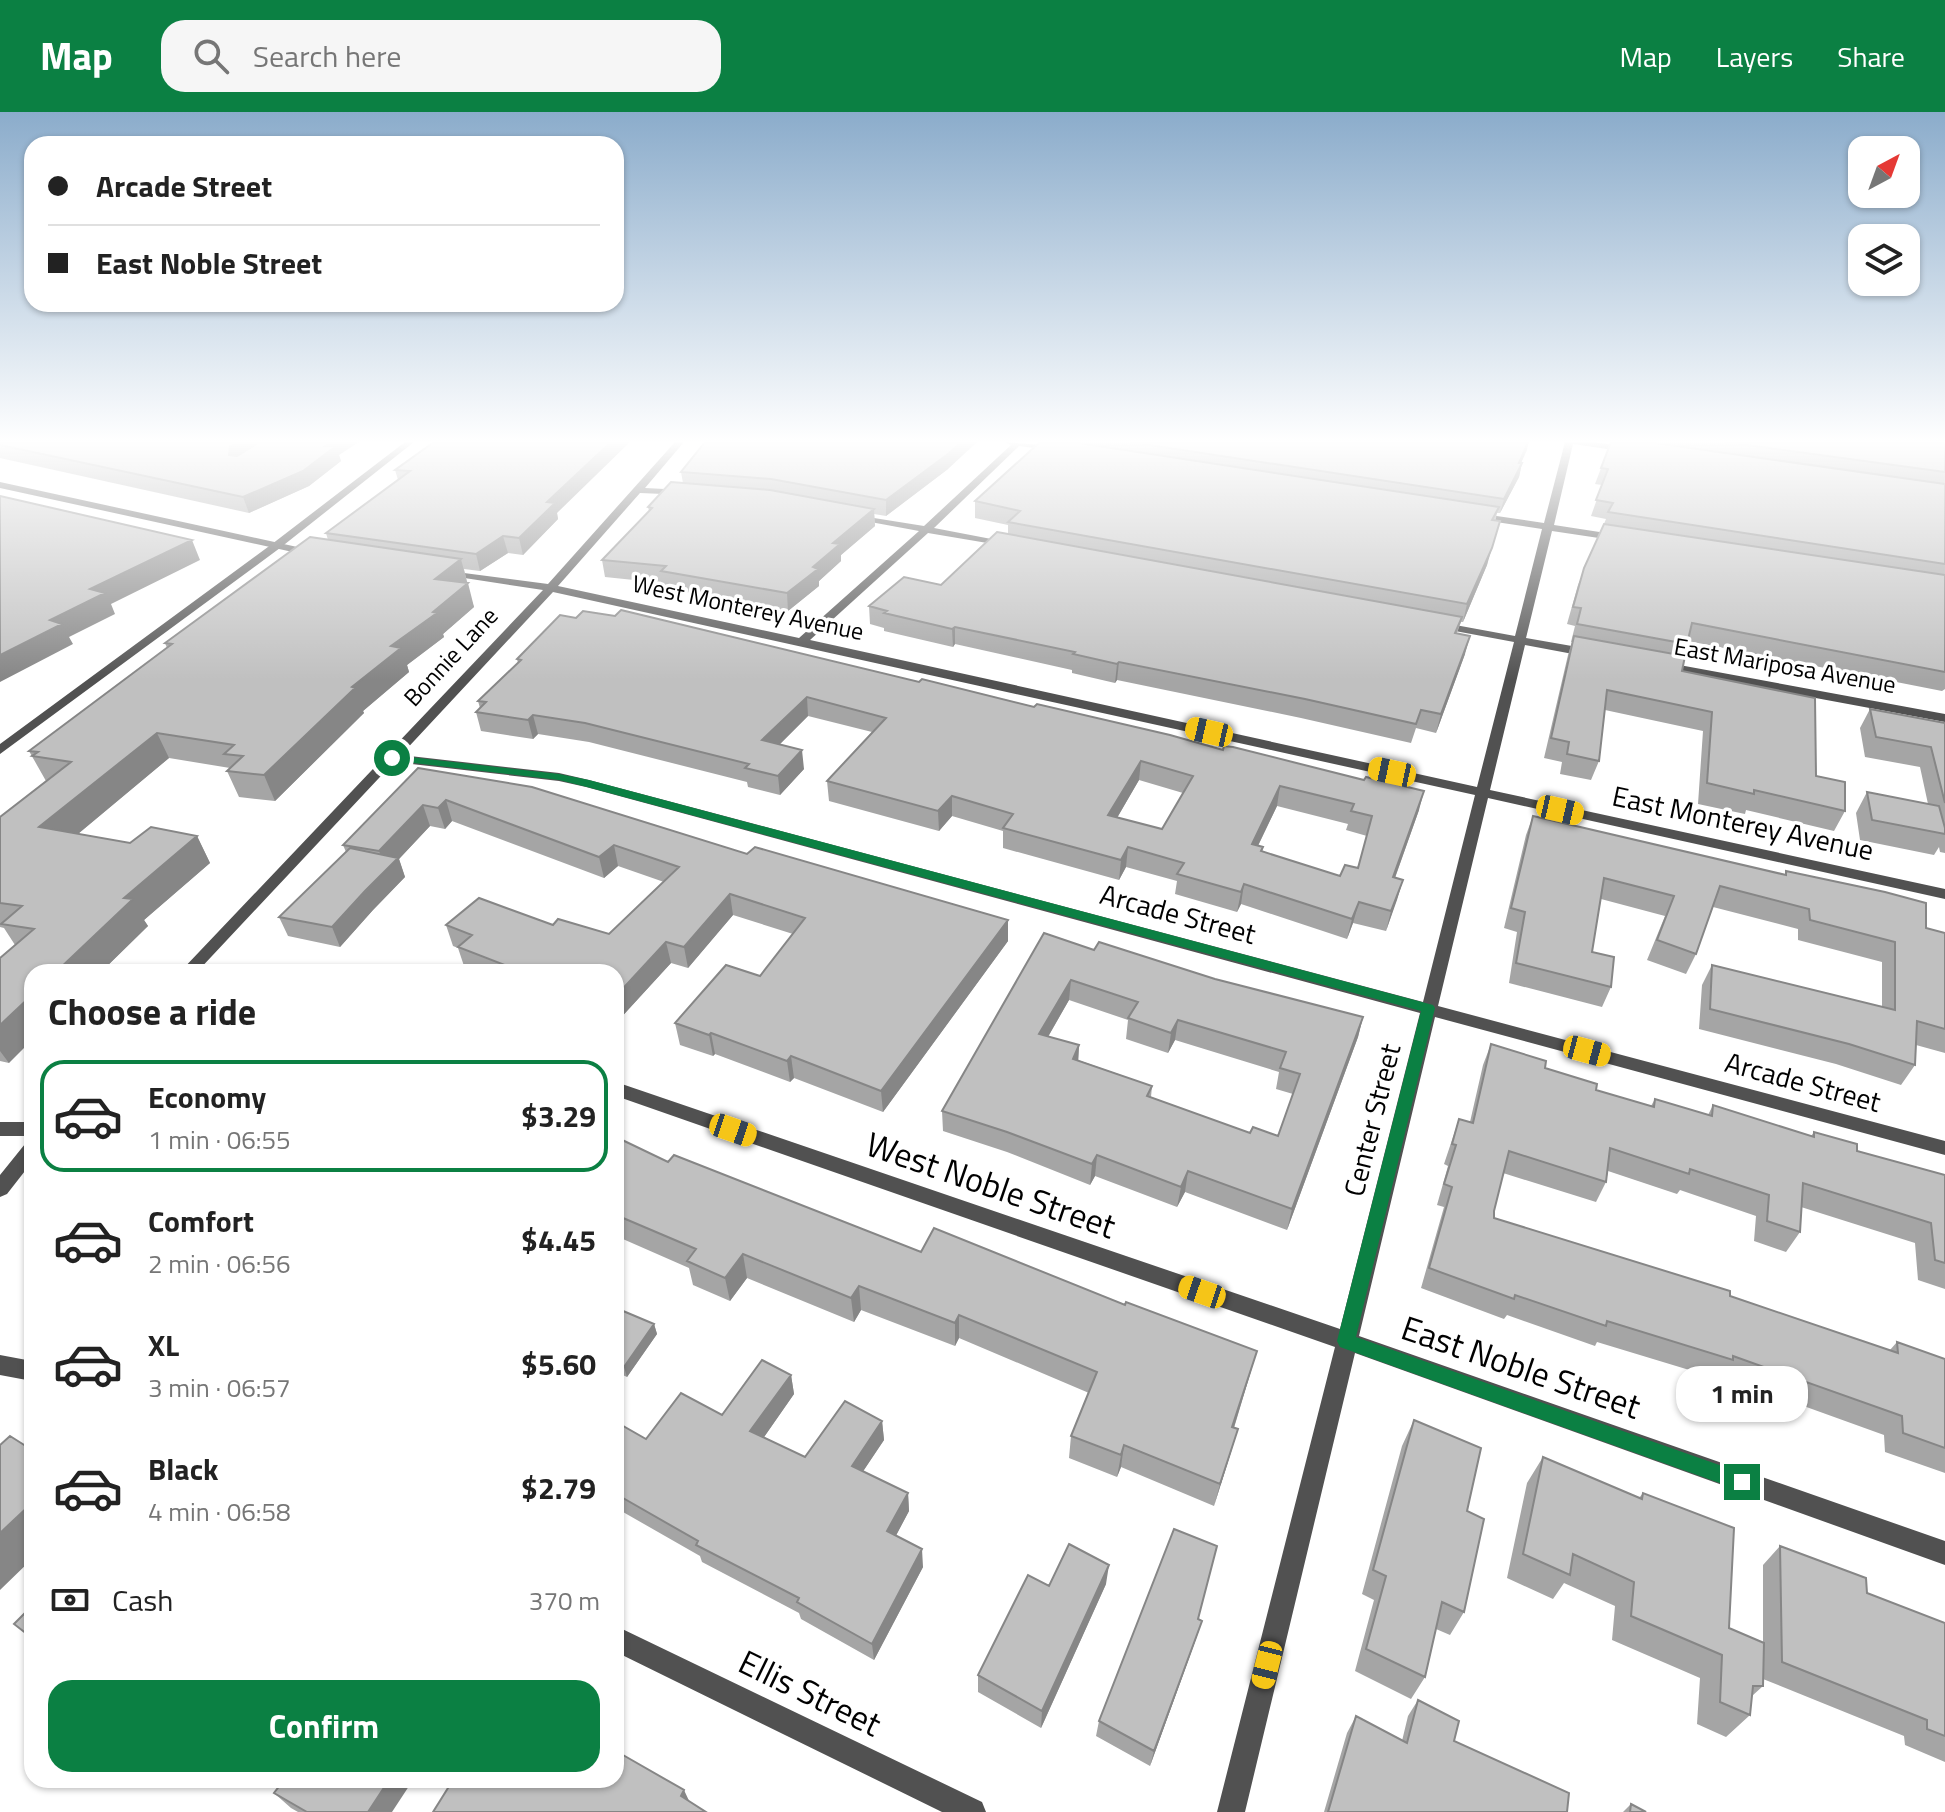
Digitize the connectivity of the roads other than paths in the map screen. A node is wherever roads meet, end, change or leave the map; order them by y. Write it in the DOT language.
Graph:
graph roads {
  1 [pos="164,521"];
  2 [pos="308,521"];
  3 [pos="611,521"];
  4 [pos="879,521"];
  5 [pos="935,521"];
  6 [pos="1512,521"];
  7 [pos="1551,521"];
  8 [pos="1549,527"];
  9 [pos="926,530"];
  10 [pos="1629,539"];
  11 [pos="276,546"];
  12 [pos="1021,547"];
  13 [pos="329,555"];
  14 [pos="435,570"];
  15 [pos="551,588"];
  16 [pos="1425,622"];
  17 [pos="1522,640"];
  18 [pos="801,642"];
  19 [pos="1599,655"];
  20 [pos="1646,663"];
  21 [pos="1945,718"];
  22 [pos="0,750"];
  23 [pos="392,758"];
  24 [pos="1483,792"];
  25 [pos="1945,894"];
  26 [pos="196,964"];
  27 [pos="1428,1008"];
  28 [pos="624,1092"];
  29 [pos="0,1129"];
  30 [pos="24,1129"];
  31 [pos="1945,1148"];
  32 [pos="24,1159"];
  33 [pos="0,1189"];
  34 [pos="1346,1341"];
  35 [pos="0,1365"];
  36 [pos="24,1370"];
  37 [pos="1945,1553"];
  38 [pos="624,1643"];
  39 [pos="972,1812"];
  40 [pos="1231,1812"];
  1 -- 11 [label="street"];
  2 -- 11 [label="street"];
  3 -- 15 [label="street, Bonnie Lane"];
  4 -- 9 [label="street"];
  5 -- 9 [label="street"];
  6 -- 8 [label="street"];
  7 -- 8 [label="street, Center Street"];
  8 -- 10 [label="street"];
  8 -- 17 [label="street, Center Street"];
  9 -- 12 [label="street"];
  9 -- 18 [label="street"];
  11 -- 13 [label="street"];
  11 -- 22 [label="street"];
  14 -- 15 [label="street, West Monterey Avenue"];
  15 -- 18 [label="street, West Monterey Avenue"];
  15 -- 23 [label="street, Bonnie Lane"];
  16 -- 17 [label="street"];
  17 -- 19 [label="street"];
  17 -- 24 [label="street, Center Street"];
  18 -- 24 [label="street, West Monterey Avenue"];
  20 -- 21 [label="street, East Mariposa Avenue"];
  23 -- 26 [label="street, Bonnie Lane"];
  23 -- 27 [label="street, Arcade Street"];
  24 -- 25 [label="street, East Monterey Avenue"];
  24 -- 27 [label="street, Center Street"];
  27 -- 31 [label="street, Arcade Street"];
  27 -- 34 [label="street, Center Street"];
  28 -- 34 [label="street, West Noble Street"];
  29 -- 30 [label="street"];
  32 -- 33 [label="street"];
  34 -- 37 [label="street, East Noble Street"];
  34 -- 40 [label="street, Center Street"];
  35 -- 36 [label="street"];
  38 -- 39 [label="street, Ellis Street"];
}
